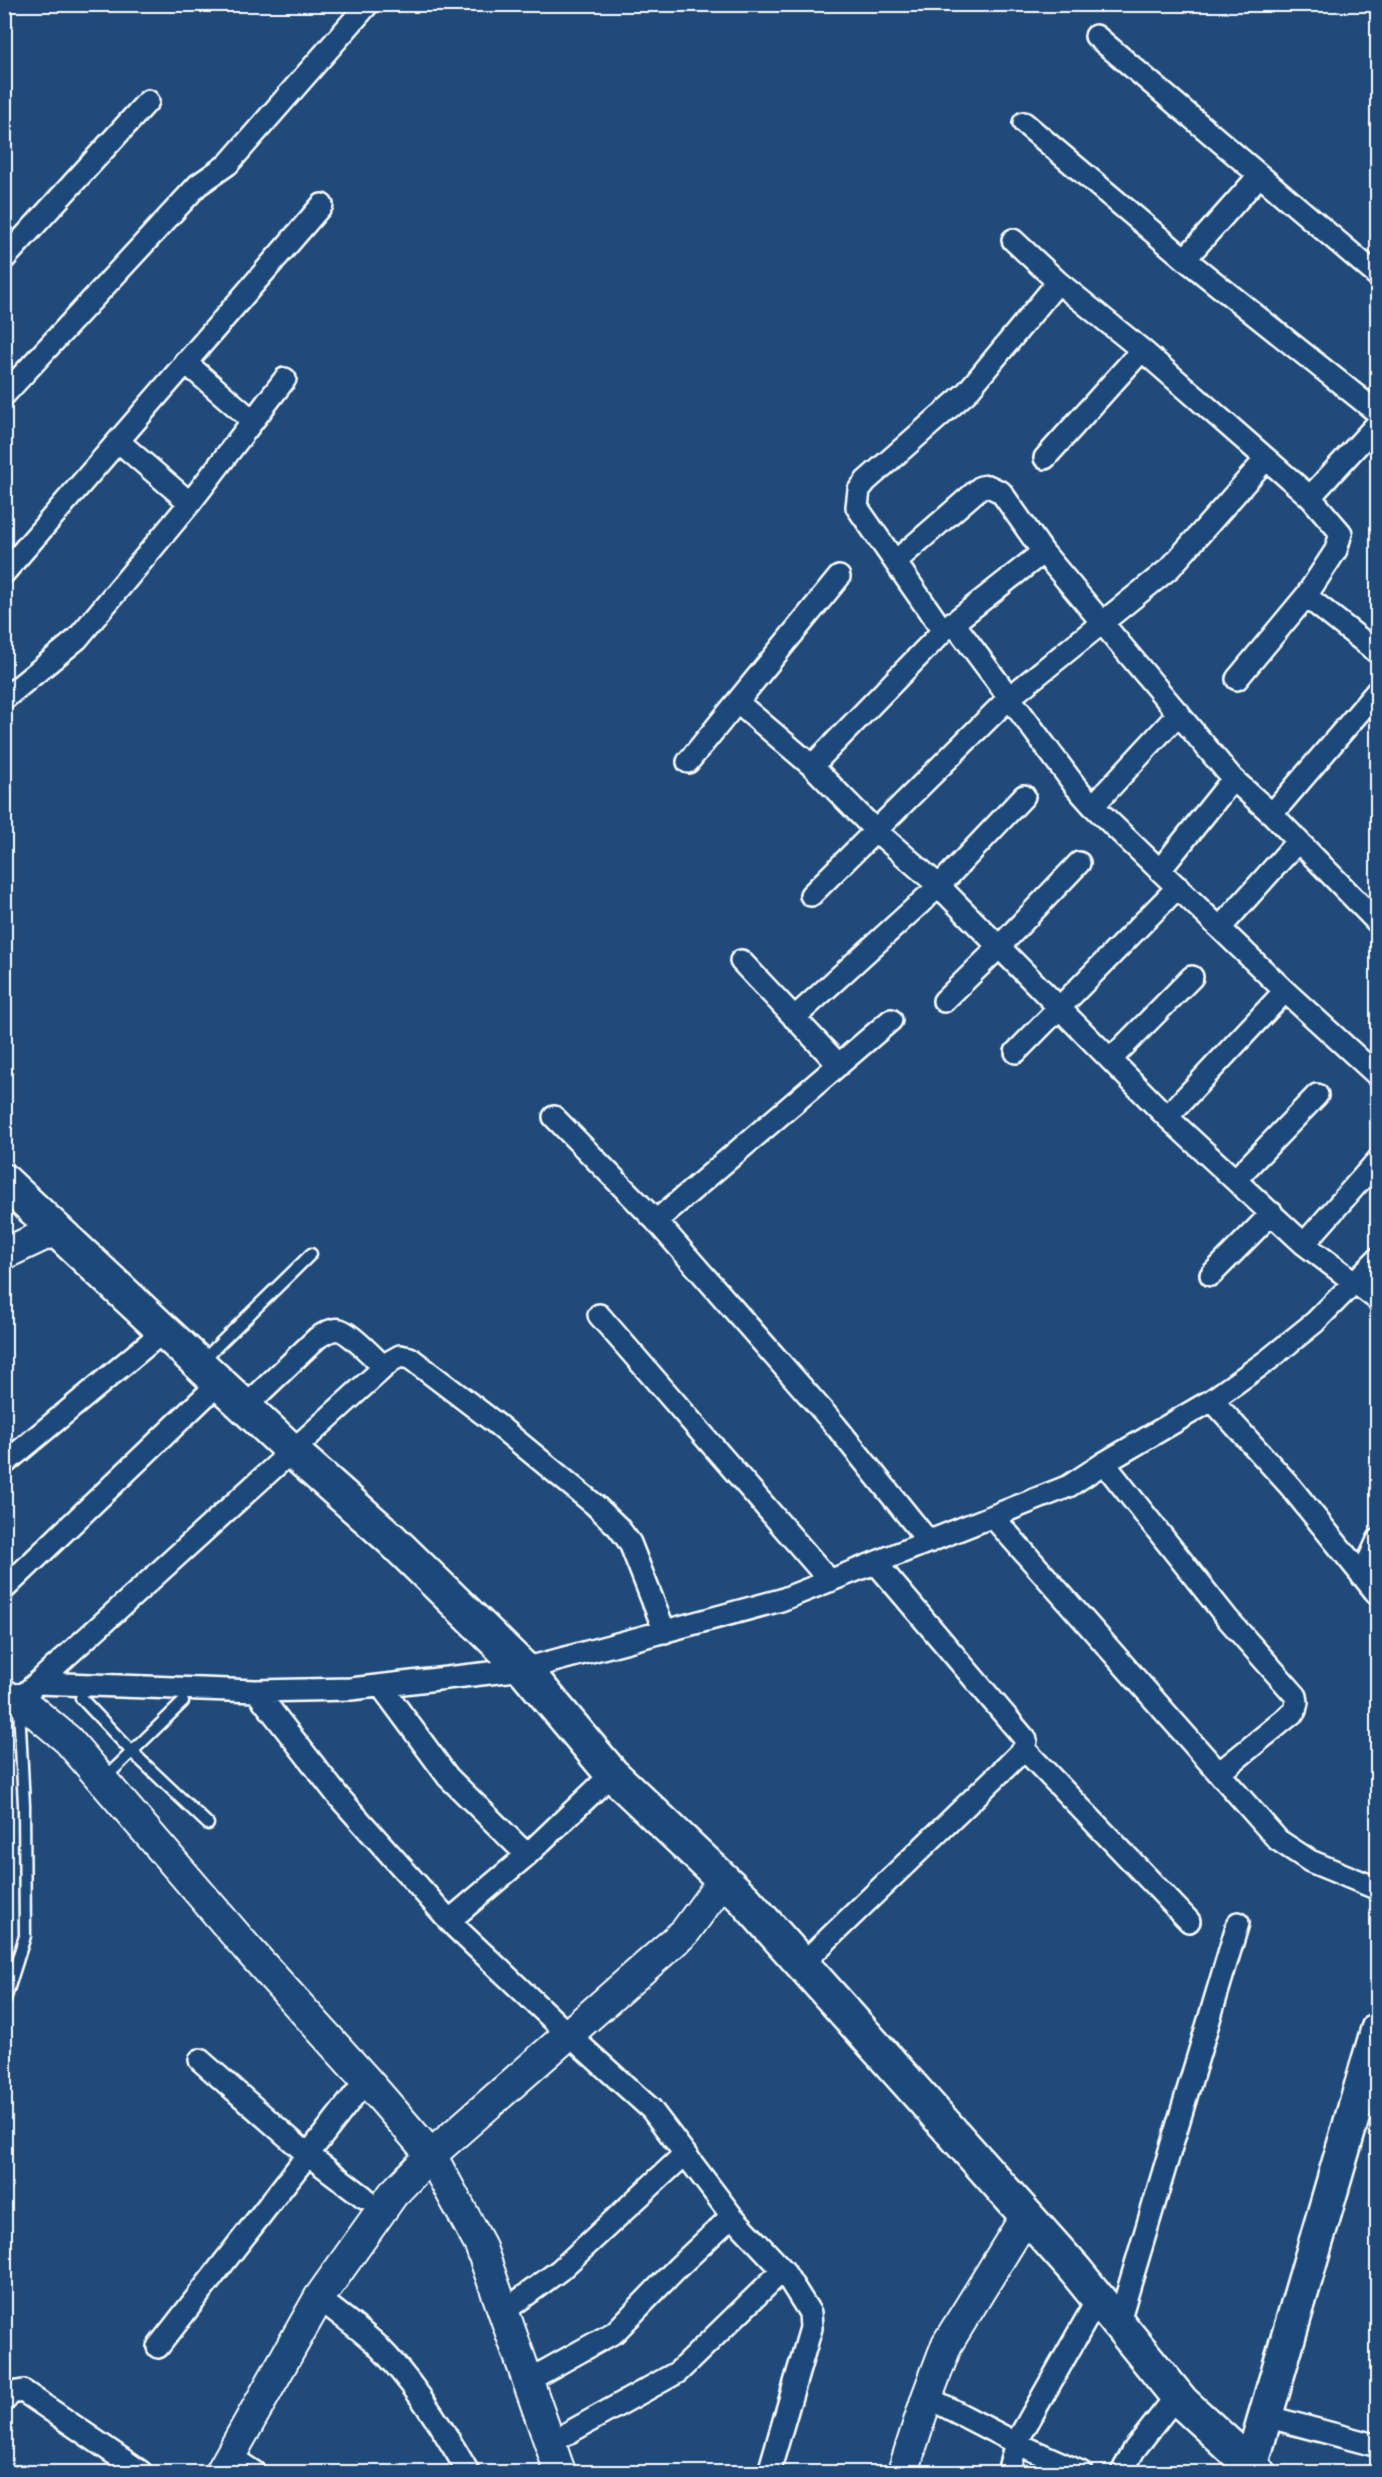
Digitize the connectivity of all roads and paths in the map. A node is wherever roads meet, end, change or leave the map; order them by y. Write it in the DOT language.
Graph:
graph roads {
  1 [pos="368,4"];
  2 [pos="1096,36"];
  3 [pos="148,101"];
  4 [pos="1024,123"];
  5 [pos="1260,176"];
  6 [pos="322,205"];
  7 [pos="1013,240"];
  8 [pos="4,259"];
  9 [pos="1185,259"];
  10 [pos="1377,276"];
  11 [pos="1058,282"];
  12 [pos="1142,350"];
  13 [pos="185,362"];
  14 [pos="285,379"];
  15 [pos="4,395"];
  16 [pos="1377,413"];
  17 [pos="253,421"];
  18 [pos="1377,423"];
  19 [pos="118,441"];
  20 [pos="1046,458"];
  21 [pos="1266,459"];
  22 [pos="1310,497"];
  23 [pos="190,502"];
  24 [pos="1043,552"];
  25 [pos="896,561"];
  26 [pos="4,573"];
  27 [pos="839,577"];
  28 [pos="1306,596"];
  29 [pos="1102,623"];
  30 [pos="948,627"];
  31 [pos="1377,654"];
  32 [pos="1237,679"];
  33 [pos="1377,690"];
  34 [pos="1009,698"];
  35 [pos="4,699"];
  36 [pos="737,702"];
  37 [pos="1179,713"];
  38 [pos="688,762"];
  39 [pos="812,766"];
  40 [pos="1233,779"];
  41 [pos="1024,796"];
  42 [pos="1093,807"];
  43 [pos="1272,814"];
  44 [pos="875,830"];
  45 [pos="1298,841"];
  46 [pos="1079,863"];
  47 [pos="1160,870"];
  48 [pos="939,886"];
  49 [pos="1178,886"];
  50 [pos="811,895"];
  51 [pos="1375,916"];
  52 [pos="1220,928"];
  53 [pos="999,947"];
  54 [pos="741,962"];
  55 [pos="1192,977"];
  56 [pos="1285,991"];
  57 [pos="944,1001"];
  58 [pos="1060,1008"];
  59 [pos="794,1018"];
  60 [pos="891,1020"];
  61 [pos="1016,1052"];
  62 [pos="1111,1059"];
  63 [pos="839,1065"];
  64 [pos="1377,1076"];
  65 [pos="1317,1095"];
  66 [pos="554,1117"];
  67 [pos="1167,1117"];
  68 [pos="1377,1160"];
  69 [pos="1236,1179"];
  70 [pos="4,1181"];
  71 [pos="1272,1213"];
  72 [pos="656,1221"];
  73 [pos="57,1229"];
  74 [pos="1304,1244"];
  75 [pos="4,1254"];
  76 [pos="311,1254"];
  77 [pos="1377,1258"];
  78 [pos="1210,1275"];
  79 [pos="1353,1283"];
  80 [pos="1377,1300"];
  81 [pos="599,1315"];
  82 [pos="165,1330"];
  83 [pos="384,1367"];
  84 [pos="209,1373"];
  85 [pos="1212,1400"];
  86 [pos="245,1407"];
  87 [pos="291,1450"];
  88 [pos="1104,1463"];
  89 [pos="4,1464"];
  90 [pos="993,1517"];
  91 [pos="1377,1540"];
  92 [pos="929,1542"];
  93 [pos="876,1563"];
  94 [pos="1362,1576"];
  95 [pos="830,1581"];
  96 [pos="4,1589"];
  97 [pos="1377,1595"];
  98 [pos="665,1632"];
  99 [pos="524,1669"];
  100 [pos="381,1686"];
  101 [pos="20,1690"];
  102 [pos="256,1691"];
  103 [pos="81,1698"];
  104 [pos="183,1702"];
  105 [pos="1024,1749"];
  106 [pos="132,1752"];
  107 [pos="1219,1773"];
  108 [pos="612,1774"];
  109 [pos="103,1779"];
  110 [pos="208,1824"];
  111 [pos="527,1855"];
  112 [pos="724,1879"];
  113 [pos="1377,1889"];
  114 [pos="449,1921"];
  115 [pos="1189,1921"];
  116 [pos="1238,1923"];
  117 [pos="802,1964"];
  118 [pos="4,2003"];
  119 [pos="569,2035"];
  120 [pos="1377,2036"];
  121 [pos="200,2060"];
  122 [pos="366,2080"];
  123 [pos="1377,2091"];
  124 [pos="307,2154"];
  125 [pos="685,2154"];
  126 [pos="431,2155"];
  127 [pos="364,2197"];
  128 [pos="732,2216"];
  129 [pos="1026,2216"];
  130 [pos="1323,2246"];
  131 [pos="783,2270"];
  132 [pos="319,2298"];
  133 [pos="1109,2309"];
  134 [pos="503,2312"];
  135 [pos="158,2346"];
  136 [pos="529,2380"];
  137 [pos="1178,2394"];
  138 [pos="927,2397"];
  139 [pos="4,2401"];
  140 [pos="1273,2418"];
  141 [pos="550,2443"];
  142 [pos="1016,2443"];
  143 [pos="1377,2446"];
  144 [pos="235,2467"];
  145 [pos="1256,2471"];
  146 [pos="141,2472"];
  147 [pos="468,2472"];
  148 [pos="561,2472"];
  149 [pos="769,2472"];
  150 [pos="903,2472"];
  151 [pos="1008,2472"];
  152 [pos="1081,2472"];
  153 [pos="1122,2472"];
  1 -- 15 [label="street"];
  2 -- 5 [label="street"];
  3 -- 8 [label="street"];
  4 -- 9 [label="street"];
  5 -- 9 [label="street"];
  5 -- 10 [label="street"];
  6 -- 13 [label="street"];
  7 -- 11 [label="street"];
  9 -- 16 [label="street"];
  11 -- 12 [label="street"];
  11 -- 25 [label="street"];
  12 -- 20 [label="street"];
  12 -- 21 [label="street"];
  13 -- 17 [label="street"];
  13 -- 19 [label="street"];
  14 -- 17 [label="street"];
  17 -- 23 [label="street"];
  18 -- 22 [label="street"];
  19 -- 23 [label="street"];
  19 -- 26 [label="street"];
  21 -- 22 [label="street"];
  21 -- 29 [label="street"];
  22 -- 28 [label="street"];
  23 -- 35 [label="street"];
  24 -- 25 [label="street"];
  24 -- 29 [label="street"];
  24 -- 30 [label="street"];
  25 -- 30 [label="street"];
  27 -- 36 [label="street"];
  28 -- 31 [label="street"];
  28 -- 32 [label="street"];
  29 -- 34 [label="street"];
  29 -- 37 [label="street"];
  30 -- 34 [label="street"];
  30 -- 39 [label="street"];
  33 -- 43 [label="street"];
  34 -- 42 [label="street"];
  34 -- 44 [label="street"];
  36 -- 38 [label="street"];
  36 -- 39 [label="street"];
  37 -- 40 [label="street"];
  37 -- 42 [label="street"];
  39 -- 44 [label="street"];
  40 -- 43 [label="street"];
  40 -- 47 [label="street"];
  41 -- 48 [label="street"];
  42 -- 47 [label="street"];
  43 -- 45 [label="street"];
  44 -- 48 [label="street"];
  44 -- 50 [label="street"];
  45 -- 51 [label="street"];
  45 -- 52 [label="street"];
  46 -- 53 [label="street"];
  47 -- 49 [label="street"];
  48 -- 53 [label="street"];
  48 -- 59 [label="street"];
  49 -- 52 [label="street"];
  49 -- 58 [label="street"];
  52 -- 56 [label="street"];
  53 -- 57 [label="street"];
  53 -- 58 [label="street"];
  54 -- 59 [label="street"];
  55 -- 62 [label="street"];
  56 -- 64 [label="street"];
  56 -- 67 [label="street"];
  58 -- 61 [label="street"];
  58 -- 62 [label="street"];
  59 -- 63 [label="street"];
  60 -- 63 [label="street"];
  62 -- 67 [label="street"];
  63 -- 72 [label="street"];
  65 -- 69 [label="street"];
  66 -- 72 [label="street"];
  67 -- 69 [label="street"];
  68 -- 74 [label="street"];
  69 -- 71 [label="street"];
  70 -- 73 [label="highway"];
  71 -- 74 [label="street"];
  71 -- 78 [label="street"];
  72 -- 92 [label="street"];
  73 -- 75 [label="street"];
  73 -- 82 [label="highway"];
  74 -- 79 [label="street"];
  76 -- 84 [label="lane"];
  77 -- 79 [label="street"];
  79 -- 80 [label="street"];
  79 -- 85 [label="street"];
  81 -- 95 [label="street"];
  82 -- 84 [label="highway"];
  82 -- 89 [label="street"];
  83 -- 86 [label="street"];
  83 -- 87 [label="street"];
  83 -- 98 [label="street"];
  84 -- 86 [label="highway"];
  84 -- 96 [label="street"];
  85 -- 88 [label="street"];
  85 -- 94 [label="street"];
  86 -- 87 [label="highway"];
  87 -- 99 [label="highway"];
  87 -- 101 [label="street"];
  88 -- 90 [label="street"];
  88 -- 107 [label="street"];
  90 -- 92 [label="street"];
  90 -- 107 [label="street"];
  91 -- 94 [label="street"];
  92 -- 93 [label="street"];
  93 -- 95 [label="street"];
  93 -- 105 [label="street"];
  94 -- 97 [label="street"];
  95 -- 98 [label="street"];
  98 -- 99 [label="street"];
  99 -- 100 [label="street"];
  99 -- 108 [label="highway"];
  100 -- 102 [label="street"];
  100 -- 111 [label="street"];
  101 -- 102 [label="street"];
  101 -- 109 [label="street"];
  101 -- 118 [label="lane"];
  102 -- 114 [label="street"];
  103 -- 106 [label="lane"];
  104 -- 106 [label="lane"];
  105 -- 115 [label="street"];
  105 -- 117 [label="street"];
  106 -- 109 [label="lane"];
  106 -- 110 [label="lane"];
  107 -- 113 [label="street"];
  108 -- 111 [label="street"];
  108 -- 112 [label="highway"];
  109 -- 122 [label="street"];
  111 -- 114 [label="street"];
  112 -- 117 [label="highway"];
  112 -- 119 [label="street"];
  114 -- 119 [label="street"];
  116 -- 133 [label="street"];
  117 -- 129 [label="highway"];
  119 -- 125 [label="street"];
  119 -- 126 [label="street"];
  120 -- 130 [label="highway"];
  121 -- 124 [label="street"];
  122 -- 124 [label="street"];
  122 -- 126 [label="street"];
  123 -- 130 [label="highway"];
  124 -- 127 [label="street"];
  124 -- 135 [label="street"];
  125 -- 128 [label="street"];
  125 -- 134 [label="street"];
  126 -- 132 [label="street"];
  126 -- 134 [label="street"];
  128 -- 131 [label="street"];
  128 -- 136 [label="street"];
  129 -- 133 [label="highway"];
  129 -- 138 [label="street"];
  130 -- 140 [label="highway"];
  131 -- 141 [label="street"];
  131 -- 149 [label="street"];
  132 -- 144 [label="street"];
  132 -- 147 [label="street"];
  133 -- 137 [label="highway"];
  133 -- 142 [label="street"];
  134 -- 136 [label="street"];
  136 -- 141 [label="street"];
  137 -- 145 [label="highway"];
  137 -- 153 [label="street"];
  138 -- 142 [label="street"];
  138 -- 150 [label="street"];
  139 -- 146 [label="street"];
  140 -- 143 [label="street"];
  140 -- 145 [label="highway"];
  141 -- 148 [label="street"];
  142 -- 151 [label="street"];
  142 -- 152 [label="street"];
}
